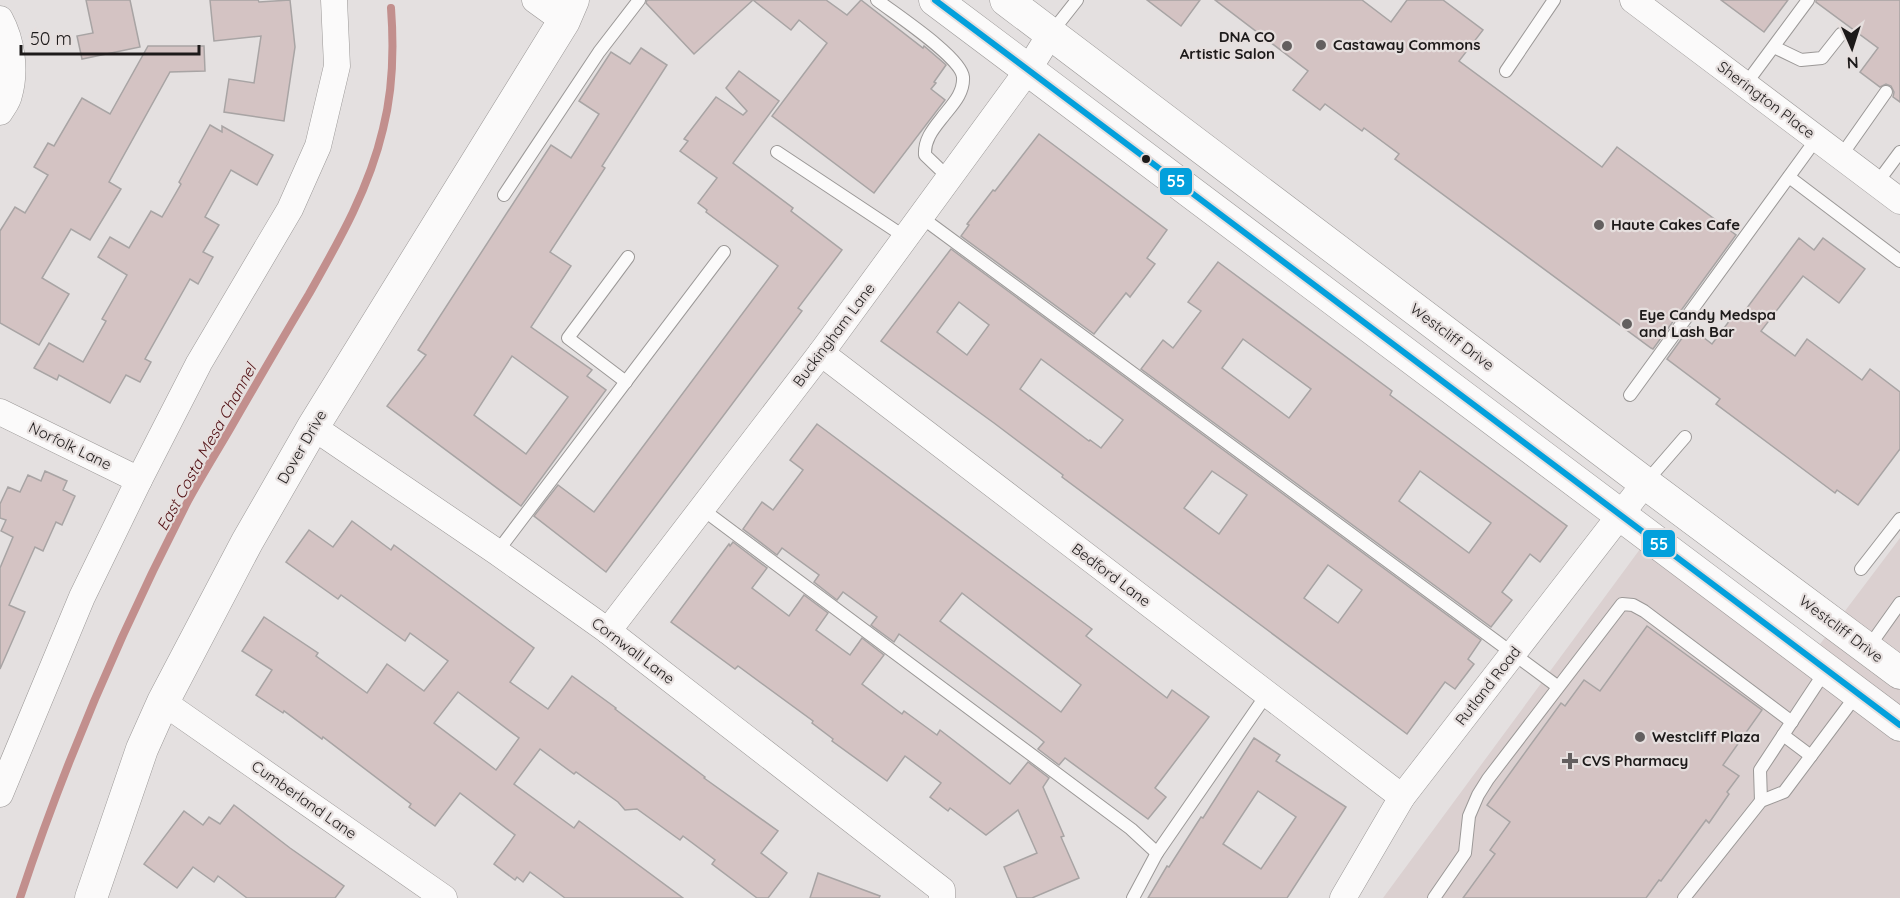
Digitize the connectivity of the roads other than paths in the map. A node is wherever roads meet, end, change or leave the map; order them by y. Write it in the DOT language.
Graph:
graph roads {
  1 [pos="334,0"];
  2 [pos="535,0"];
  3 [pos="639,0"];
  4 [pos="877,0"];
  5 [pos="936,0"];
  6 [pos="1006,0"];
  7 [pos="1077,0"];
  8 [pos="1554,0"];
  9 [pos="1633,0"];
  10 [pos="1808,0"];
  11 [pos="574,7"];
  12 [pos="0,19"];
  13 [pos="1050,33"];
  14 [pos="1840,34"];
  15 [pos="1774,47"];
  16 [pos="1028,70"];
  17 [pos="1506,71"];
  18 [pos="1745,85"];
  19 [pos="1886,92"];
  20 [pos="5,104"];
  21 [pos="1817,138"];
  22 [pos="777,152"];
  23 [pos="1900,152"];
  24 [pos="1841,156"];
  25 [pos="1789,177"];
  26 [pos="949,178"];
  27 [pos="1877,183"];
  28 [pos="504,195"];
  29 [pos="1900,201"];
  30 [pos="921,217"];
  31 [pos="905,237"];
  32 [pos="724,252"];
  33 [pos="628,257"];
  34 [pos="1900,261"];
  35 [pos="821,353"];
  36 [pos="626,381"];
  37 [pos="1630,395"];
  38 [pos="0,412"];
  39 [pos="313,427"];
  40 [pos="1685,437"];
  41 [pos="139,480"];
  42 [pos="1645,483"];
  43 [pos="702,509"];
  44 [pos="1621,516"];
  45 [pos="1900,519"];
  46 [pos="496,552"];
  47 [pos="1861,569"];
  48 [pos="1900,603"];
  49 [pos="608,631"];
  50 [pos="1868,649"];
  51 [pos="1513,654"];
  52 [pos="1900,673"];
  53 [pos="1842,681"];
  54 [pos="1557,686"];
  55 [pos="1268,694"];
  56 [pos="163,702"];
  57 [pos="1792,722"];
  58 [pos="1900,725"];
  59 [pos="1783,735"];
  60 [pos="1811,756"];
  61 [pos="0,794"];
  62 [pos="1402,797"];
  63 [pos="1761,801"];
  64 [pos="1157,853"];
  65 [pos="942,894"];
  66 [pos="91,898"];
  67 [pos="444,898"];
  68 [pos="1133,898"];
  69 [pos="1343,898"];
  70 [pos="1434,898"];
  71 [pos="1684,898"];
  1 -- 41 [label="street"];
  2 -- 11 [label="street"];
  3 -- 28 [label="lane"];
  4 -- 26 [label="lane"];
  5 -- 16 [label="street"];
  6 -- 13 [label="street, Westcliff Drive"];
  7 -- 13 [label="lane"];
  8 -- 17 [label="lane"];
  9 -- 18 [label="street, Sherington Place"];
  10 -- 15 [label="lane"];
  11 -- 39 [label="street, Dover Drive"];
  12 -- 20 [label="street"];
  13 -- 16 [label="street, Buckingham Lane"];
  13 -- 42 [label="street, Westcliff Drive"];
  14 -- 15 [label="lane"];
  15 -- 18 [label="lane"];
  16 -- 26 [label="street, Buckingham Lane"];
  16 -- 44 [label="street"];
  18 -- 21 [label="street, Sherington Place"];
  19 -- 24 [label="lane"];
  21 -- 24 [label="street, Sherington Place"];
  21 -- 25 [label="lane"];
  22 -- 31 [label="lane"];
  23 -- 27 [label="lane"];
  24 -- 27 [label="street, Sherington Place"];
  25 -- 34 [label="lane"];
  25 -- 37 [label="lane"];
  26 -- 30 [label="street, Buckingham Lane"];
  27 -- 29 [label="street, Sherington Place"];
  30 -- 31 [label="street, Buckingham Lane"];
  30 -- 51 [label="lane"];
  31 -- 35 [label="street, Buckingham Lane"];
  32 -- 36 [label="lane"];
  33 -- 36 [label="lane"];
  35 -- 43 [label="street, Buckingham Lane"];
  35 -- 55 [label="street, Bedford Lane"];
  36 -- 46 [label="lane"];
  38 -- 41 [label="street, Norfolk Lane"];
  39 -- 46 [label="street, Cornwall Lane"];
  39 -- 56 [label="street, Dover Drive"];
  40 -- 42 [label="lane"];
  41 -- 61 [label="street"];
  42 -- 44 [label="street, Rutland Road"];
  42 -- 50 [label="street, Westcliff Drive"];
  43 -- 49 [label="street, Buckingham Lane"];
  43 -- 64 [label="lane"];
  44 -- 51 [label="street, Rutland Road"];
  44 -- 53 [label="street"];
  45 -- 47 [label="lane"];
  46 -- 49 [label="street, Cornwall Lane"];
  48 -- 50 [label="lane"];
  49 -- 65 [label="street, Cornwall Lane"];
  50 -- 52 [label="street, Westcliff Drive"];
  50 -- 53 [label="street"];
  51 -- 54 [label="lane"];
  51 -- 62 [label="street, Rutland Road"];
  53 -- 57 [label="lane"];
  53 -- 58 [label="street"];
  53 -- 60 [label="lane"];
  54 -- 57 [label="lane"];
  54 -- 70 [label="lane"];
  55 -- 62 [label="street, Bedford Lane"];
  55 -- 64 [label="lane"];
  56 -- 66 [label="street, Dover Drive"];
  56 -- 67 [label="street, Cumberland Lane"];
  57 -- 59 [label="lane"];
  59 -- 60 [label="lane"];
  59 -- 63 [label="lane"];
  60 -- 63 [label="lane"];
  62 -- 69 [label="street, Rutland Road"];
  63 -- 71 [label="lane"];
  64 -- 68 [label="lane"];
}
